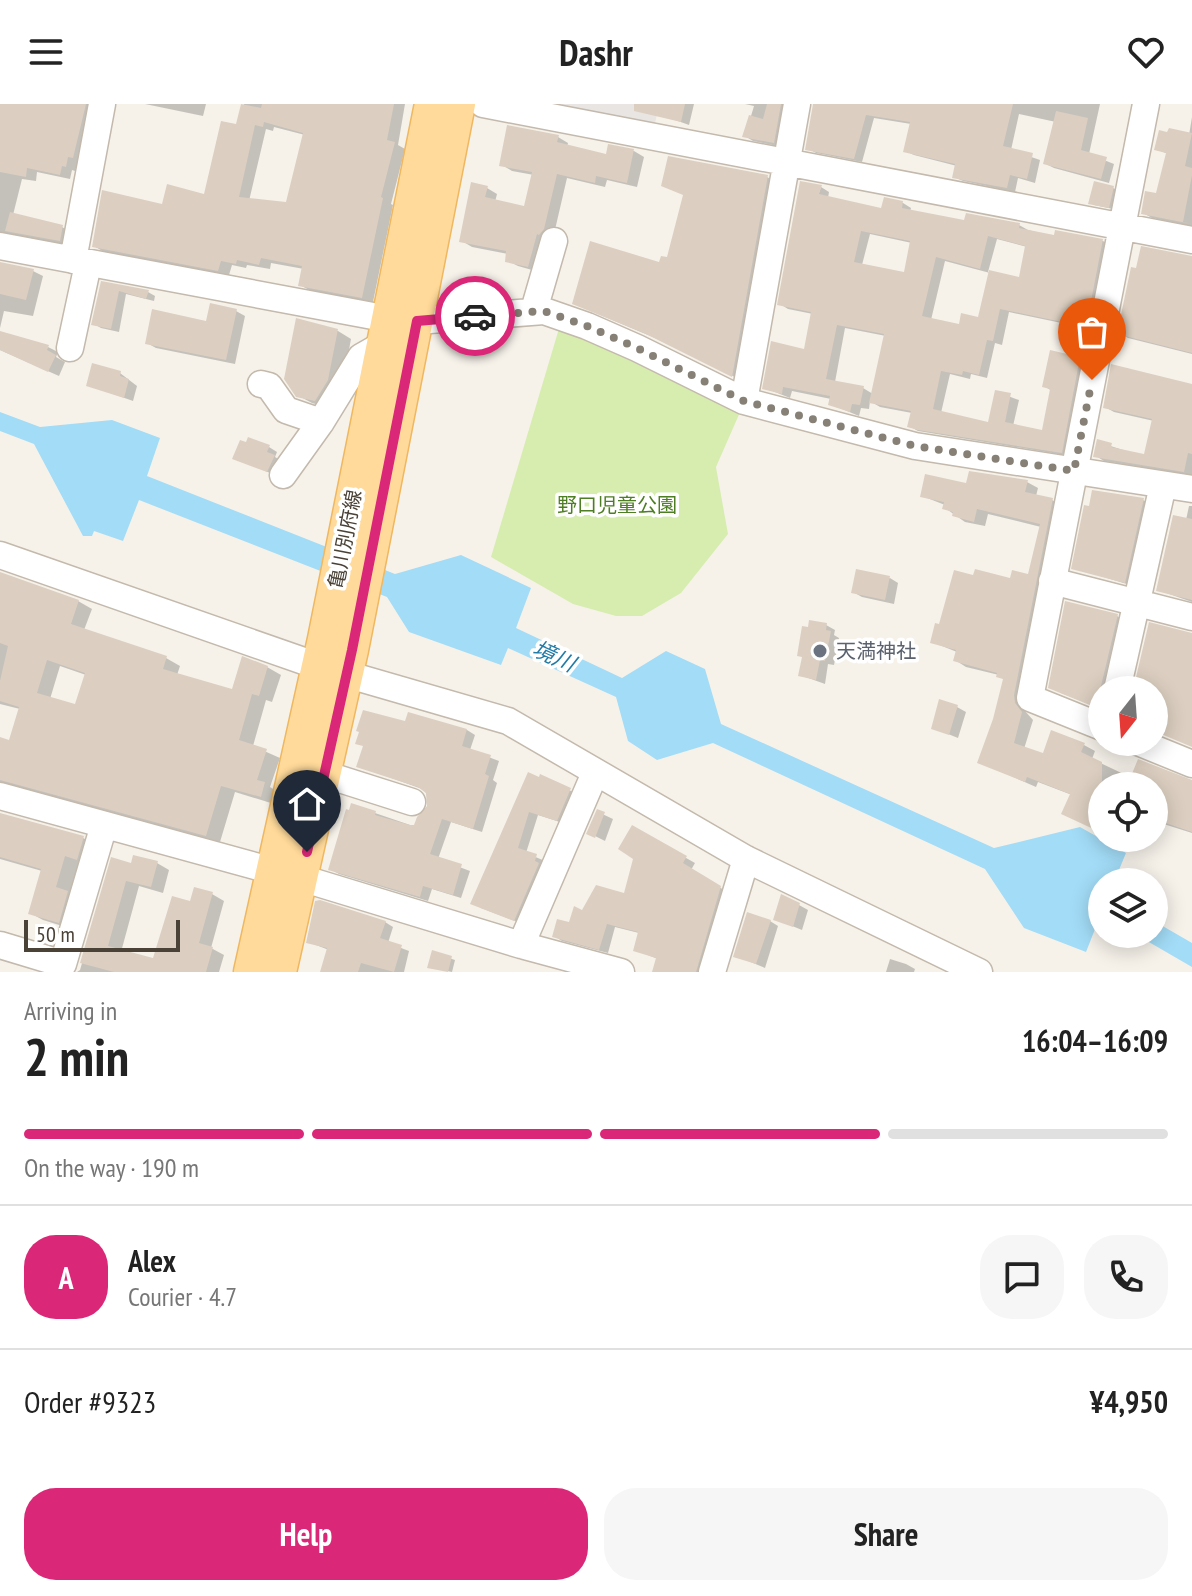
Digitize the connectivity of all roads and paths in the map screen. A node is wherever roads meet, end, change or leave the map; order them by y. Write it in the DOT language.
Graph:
graph roads {
  1 [pos="102,104"];
  2 [pos="431,104"];
  3 [pos="459,104"];
  4 [pos="483,104"];
  5 [pos="797,104"];
  6 [pos="1146,104"];
  7 [pos="786,162"];
  8 [pos="1122,227"];
  9 [pos="1192,240"];
  10 [pos="554,241"];
  11 [pos="0,246"];
  12 [pos="81,262"];
  13 [pos="534,310"];
  14 [pos="396,328"];
  15 [pos="70,348"];
  16 [pos="261,384"];
  17 [pos="744,401"];
  18 [pos="321,422"];
  19 [pos="1074,471"];
  20 [pos="283,475"];
  21 [pos="1163,485"];
  22 [pos="1192,489"];
  23 [pos="0,555"];
  24 [pos="1052,581"];
  25 [pos="1137,602"];
  26 [pos="1192,617"];
  27 [pos="335,657"];
  28 [pos="1120,676"];
  29 [pos="1088,721"];
  30 [pos="1168,754"];
  31 [pos="1192,764"];
  32 [pos="595,773"];
  33 [pos="324,774"];
  34 [pos="0,796"];
  35 [pos="412,802"];
  36 [pos="104,825"];
  37 [pos="746,859"];
  38 [pos="287,875"];
  39 [pos="0,945"];
  40 [pos="521,945"];
  41 [pos="250,972"];
  42 [pos="280,972"];
  43 [pos="621,972"];
  44 [pos="712,972"];
  45 [pos="979,972"];
  1 -- 12 [label="street"];
  2 -- 14 [label="main road, 亀川別府線"];
  3 -- 14 [label="main road, 亀川別府線"];
  4 -- 7 [label="street"];
  5 -- 7 [label="street"];
  6 -- 8 [label="street"];
  7 -- 8 [label="street"];
  7 -- 17 [label="street"];
  8 -- 9 [label="street"];
  8 -- 19 [label="street"];
  10 -- 13 [label="street"];
  11 -- 12 [label="street"];
  12 -- 14 [label="street"];
  12 -- 15 [label="street"];
  13 -- 14 [label="street"];
  13 -- 17 [label="street"];
  14 -- 18 [label="street"];
  14 -- 27 [label="main road, 亀川別府線"];
  16 -- 18 [label="street"];
  17 -- 19 [label="street"];
  18 -- 20 [label="street"];
  19 -- 21 [label="street"];
  19 -- 24 [label="street"];
  21 -- 22 [label="street"];
  21 -- 25 [label="street"];
  23 -- 27 [label="street"];
  24 -- 25 [label="street"];
  24 -- 29 [label="street"];
  25 -- 26 [label="street"];
  25 -- 28 [label="street"];
  27 -- 32 [label="street"];
  27 -- 33 [label="main road, 亀川別府線"];
  27 -- 38 [label="main road, 亀川別府線"];
  30 -- 31 [label="street"];
  32 -- 37 [label="street"];
  32 -- 40 [label="street"];
  33 -- 35 [label="street"];
  33 -- 38 [label="main road, 亀川別府線"];
  34 -- 36 [label="street"];
  36 -- 38 [label="street"];
  36 -- 39 [label="street"];
  37 -- 44 [label="street"];
  37 -- 45 [label="street"];
  38 -- 40 [label="street"];
  38 -- 41 [label="main road, 亀川別府線"];
  38 -- 42 [label="main road, 亀川別府線"];
  40 -- 43 [label="street"];
}
